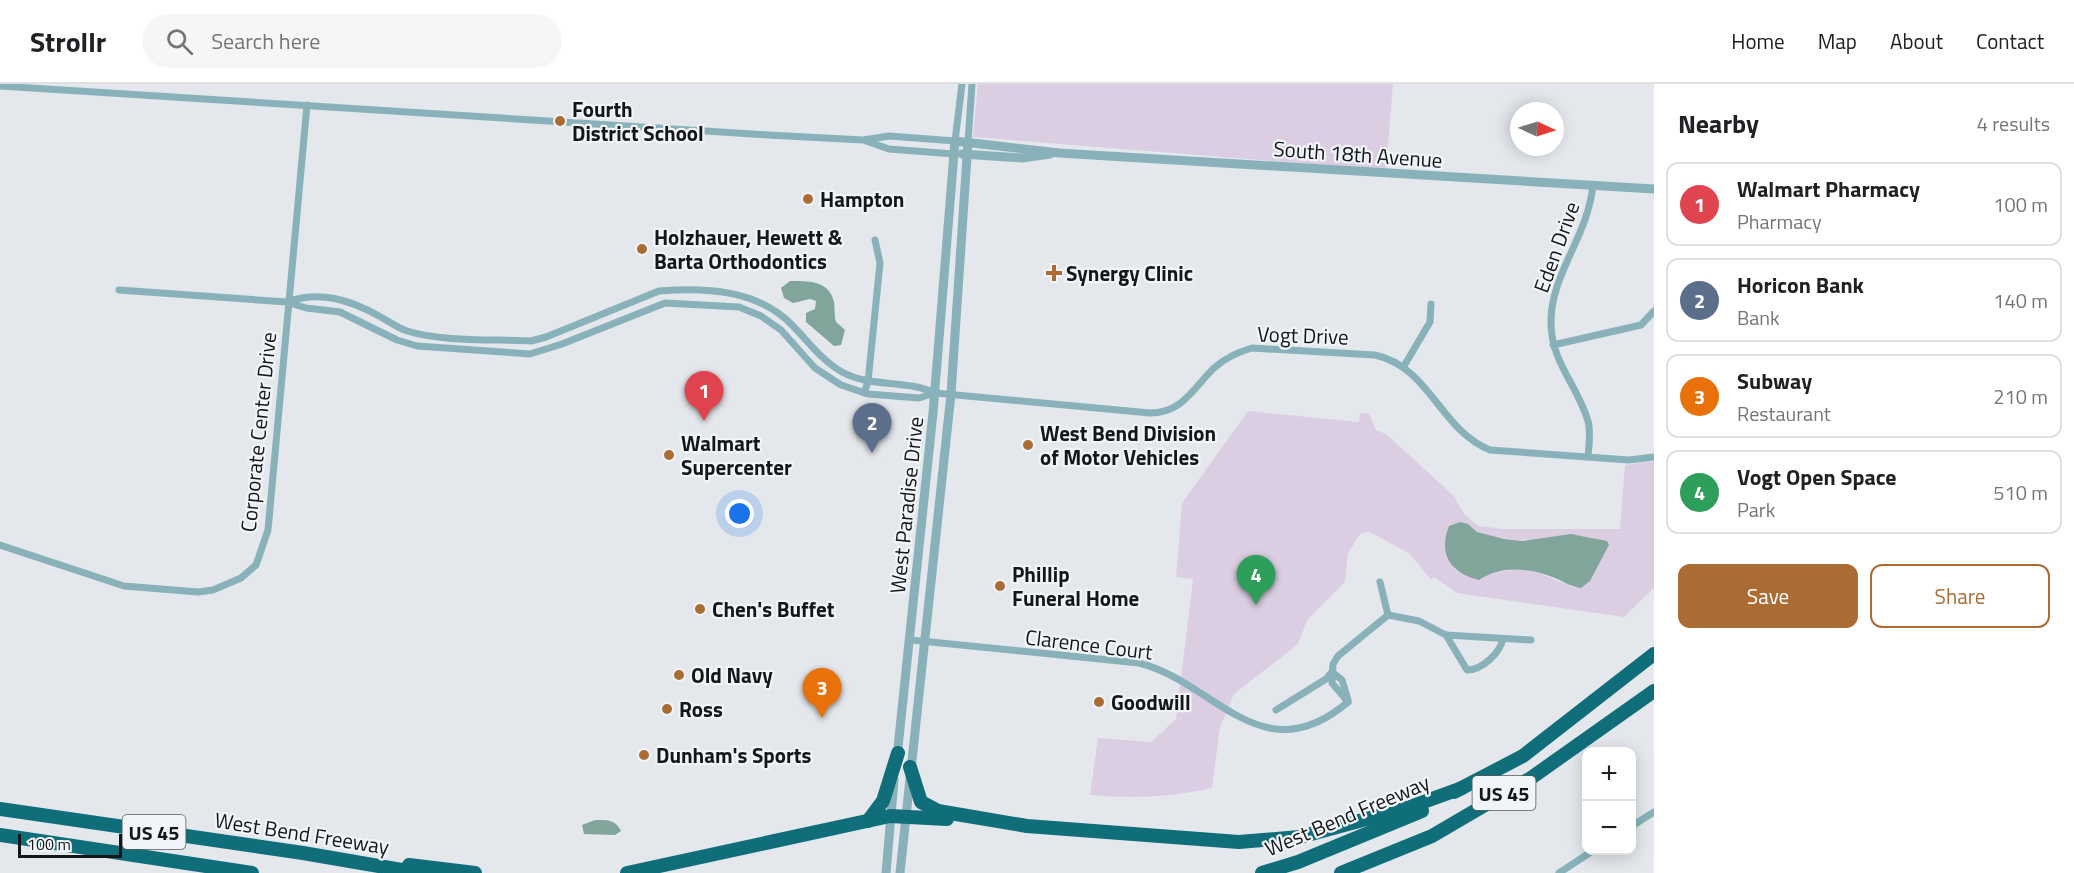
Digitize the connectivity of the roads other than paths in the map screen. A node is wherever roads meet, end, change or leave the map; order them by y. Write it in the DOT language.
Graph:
graph roads {
  1 [pos="962,84"];
  2 [pos="972,84"];
  3 [pos="0,86"];
  4 [pos="307,105"];
  5 [pos="863,140"];
  6 [pos="955,141"];
  7 [pos="968,142"];
  8 [pos="1059,153"];
  9 [pos="954,154"];
  10 [pos="967,155"];
  11 [pos="1593,185"];
  12 [pos="1654,189"];
  13 [pos="875,240"];
  14 [pos="119,290"];
  15 [pos="288,302"];
  16 [pos="1431,303"];
  17 [pos="1654,311"];
  18 [pos="1553,345"];
  19 [pos="1404,366"];
  20 [pos="868,382"];
  21 [pos="864,393"];
  22 [pos="935,393"];
  23 [pos="951,394"];
  24 [pos="1588,457"];
  25 [pos="1654,457"];
  26 [pos="0,545"];
  27 [pos="1380,582"];
  28 [pos="1388,615"];
  29 [pos="1446,635"];
  30 [pos="1503,639"];
  31 [pos="911,640"];
  32 [pos="1531,640"];
  33 [pos="924,641"];
  34 [pos="1654,654"];
  35 [pos="1332,672"];
  36 [pos="1654,691"];
  37 [pos="1276,710"];
  38 [pos="898,753"];
  39 [pos="910,767"];
  40 [pos="1462,788"];
  41 [pos="0,809"];
  42 [pos="1654,812"];
  43 [pos="897,816"];
  44 [pos="868,821"];
  45 [pos="991,821"];
  46 [pos="1636,823"];
  47 [pos="0,835"];
  48 [pos="1432,836"];
  49 [pos="303,853"];
  50 [pos="1586,855"];
  51 [pos="252,873"];
  52 [pos="419,873"];
  53 [pos="475,873"];
  54 [pos="627,873"];
  55 [pos="886,873"];
  56 [pos="900,873"];
  57 [pos="1262,873"];
  58 [pos="1341,873"];
  59 [pos="1357,873"];
  60 [pos="1559,873"];
  1 -- 6 [label="street"];
  2 -- 7 [label="street"];
  3 -- 4 [label="street, South 18th Avenue"];
  4 -- 5 [label="street, South 18th Avenue"];
  4 -- 15 [label="street, Corporate Center Drive"];
  5 -- 6 [label="street, South 18th Avenue"];
  5 -- 9 [label="street, South 18th Avenue"];
  6 -- 7 [label="street, South 18th Avenue"];
  6 -- 9 [label="street, West Paradise Drive"];
  7 -- 8 [label="street, South 18th Avenue"];
  7 -- 10 [label="street, West Paradise Drive"];
  8 -- 10 [label="street, South 18th Avenue"];
  8 -- 11 [label="street, South 18th Avenue"];
  9 -- 10 [label="street, South 18th Avenue"];
  9 -- 22 [label="street, West Paradise Drive"];
  10 -- 23 [label="street, West Paradise Drive"];
  11 -- 12 [label="street, South 18th Avenue"];
  11 -- 18 [label="street, Eden Drive"];
  13 -- 20 [label="street"];
  14 -- 15 [label="street"];
  15 -- 20 [label="street"];
  15 -- 21 [label="street"];
  15 -- 26 [label="street, Corporate Center Drive"];
  16 -- 19 [label="street"];
  17 -- 18 [label="street"];
  18 -- 24 [label="street, Eden Drive"];
  19 -- 23 [label="street, Vogt Drive"];
  19 -- 24 [label="street, Vogt Drive"];
  20 -- 21 [label="street"];
  20 -- 22 [label="street"];
  21 -- 22 [label="street"];
  22 -- 23 [label="street, Vogt Drive"];
  22 -- 31 [label="street, West Paradise Drive"];
  23 -- 33 [label="street, West Paradise Drive"];
  24 -- 25 [label="street, Vogt Drive"];
  27 -- 28 [label="street"];
  28 -- 29 [label="street"];
  28 -- 35 [label="street"];
  29 -- 30 [label="street"];
  29 -- 30 [label="street"];
  30 -- 32 [label="street"];
  31 -- 33 [label="street, Clarence Court"];
  31 -- 38 [label="street, West Paradise Drive"];
  33 -- 35 [label="street, Clarence Court"];
  33 -- 39 [label="street, West Paradise Drive"];
  34 -- 40 [label="highway, West Bend Freeway / US 45"];
  35 -- 37 [label="street"];
  36 -- 48 [label="highway, US 45"];
  38 -- 43 [label="street, West Paradise Drive"];
  38 -- 44 [label="highway"];
  39 -- 43 [label="street, West Paradise Drive"];
  39 -- 45 [label="highway"];
  40 -- 45 [label="highway"];
  40 -- 57 [label="highway, West Bend Freeway / US 45"];
  41 -- 49 [label="highway, West Bend Freeway / US 45"];
  42 -- 46 [label="street"];
  43 -- 44 [label="highway"];
  43 -- 45 [label="highway"];
  43 -- 55 [label="street, West Paradise Drive"];
  43 -- 56 [label="street, West Paradise Drive"];
  44 -- 54 [label="highway"];
  47 -- 51 [label="highway, US 45"];
  48 -- 58 [label="highway, US 45"];
  48 -- 59 [label="highway"];
  49 -- 52 [label="highway, West Bend Freeway / US 45"];
  49 -- 53 [label="highway"];
  50 -- 60 [label="street"];
}
